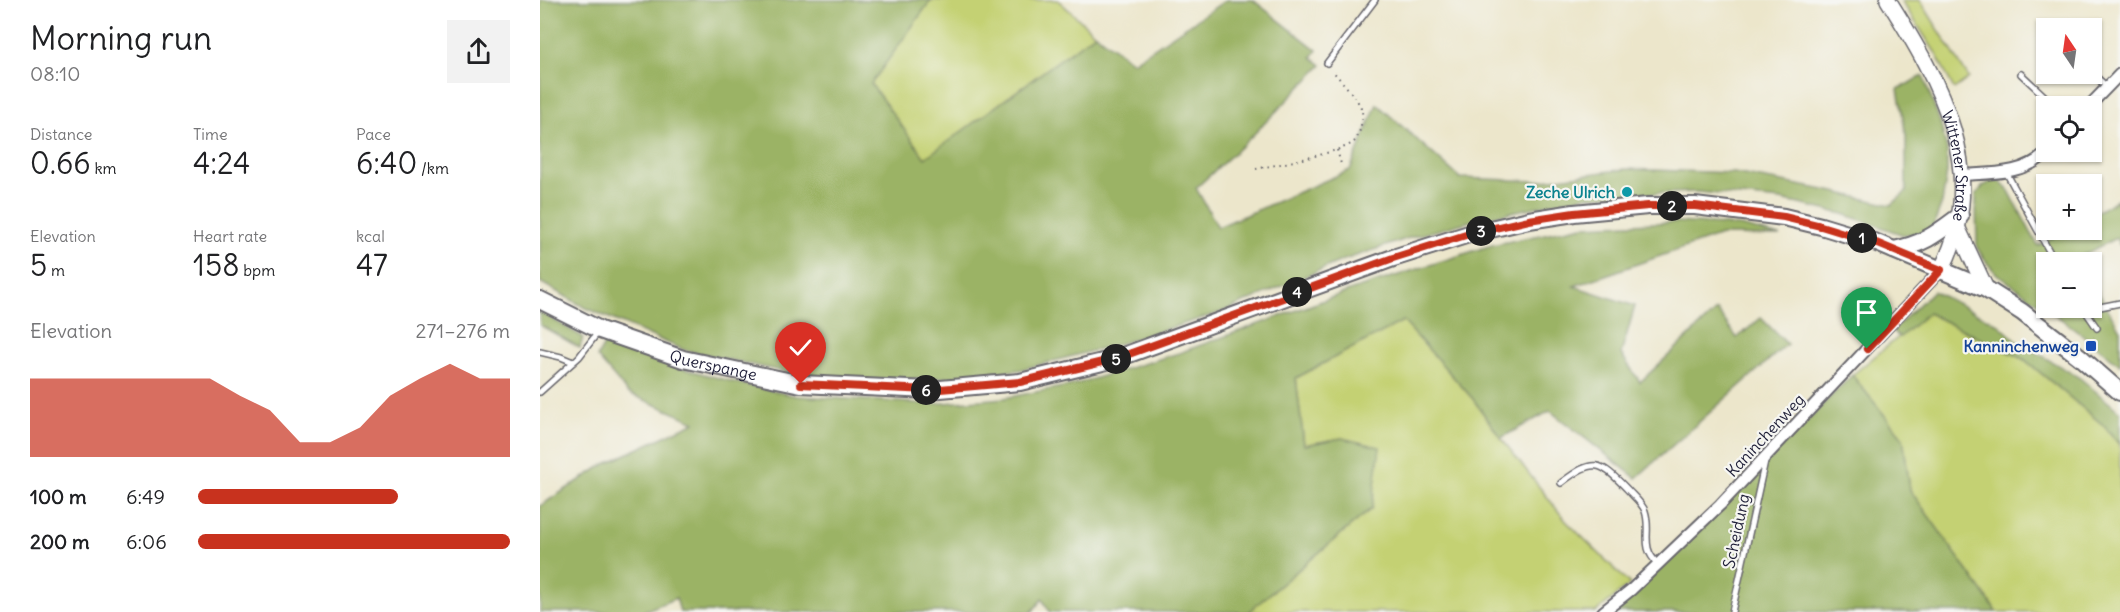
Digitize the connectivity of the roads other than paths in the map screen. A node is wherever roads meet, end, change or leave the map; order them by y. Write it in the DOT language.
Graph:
graph roads {
  1 [pos="1375,0"];
  2 [pos="1888,0"];
  3 [pos="1327,63"];
  4 [pos="2021,74"];
  5 [pos="2120,74"];
  6 [pos="2102,82"];
  7 [pos="2108,87"];
  8 [pos="2044,96"];
  9 [pos="2099,96"];
  10 [pos="2036,160"];
  11 [pos="2006,172"];
  12 [pos="1962,175"];
  13 [pos="1959,222"];
  14 [pos="1894,250"];
  15 [pos="2050,252"];
  16 [pos="1941,270"];
  17 [pos="1986,289"];
  18 [pos="540,300"];
  19 [pos="2120,303"];
  20 [pos="2102,306"];
  21 [pos="2090,318"];
  22 [pos="2097,328"];
  23 [pos="600,330"];
  24 [pos="540,352"];
  25 [pos="573,363"];
  26 [pos="540,392"];
  27 [pos="2120,393"];
  28 [pos="1766,456"];
  29 [pos="1561,483"];
  30 [pos="1658,564"];
  31 [pos="1603,612"];
  32 [pos="1732,612"];
  1 -- 3 [label="lane"];
  2 -- 12 [label="main road, Wittener Straße"];
  4 -- 8 [label="lane"];
  5 -- 7 [label="street"];
  6 -- 7 [label="lane"];
  7 -- 9 [label="street"];
  10 -- 11 [label="street"];
  11 -- 12 [label="street"];
  11 -- 15 [label="lane"];
  12 -- 13 [label="main road, Wittener Straße"];
  13 -- 14 [label="main road"];
  13 -- 16 [label="main road, Wittener Straße"];
  13 -- 17 [label="main road"];
  14 -- 16 [label="main road, Querspange"];
  14 -- 23 [label="main road, Querspange"];
  16 -- 17 [label="main road"];
  16 -- 28 [label="street, Kaninchenweg"];
  17 -- 27 [label="main road"];
  18 -- 23 [label="main road, Querspange"];
  19 -- 20 [label="lane"];
  21 -- 22 [label="lane"];
  23 -- 25 [label="lane"];
  24 -- 25 [label="lane"];
  25 -- 26 [label="lane"];
  28 -- 30 [label="street, Kaninchenweg"];
  28 -- 32 [label="lane, Scheidung"];
  29 -- 30 [label="lane"];
  30 -- 31 [label="street, Kaninchenweg"];
}
